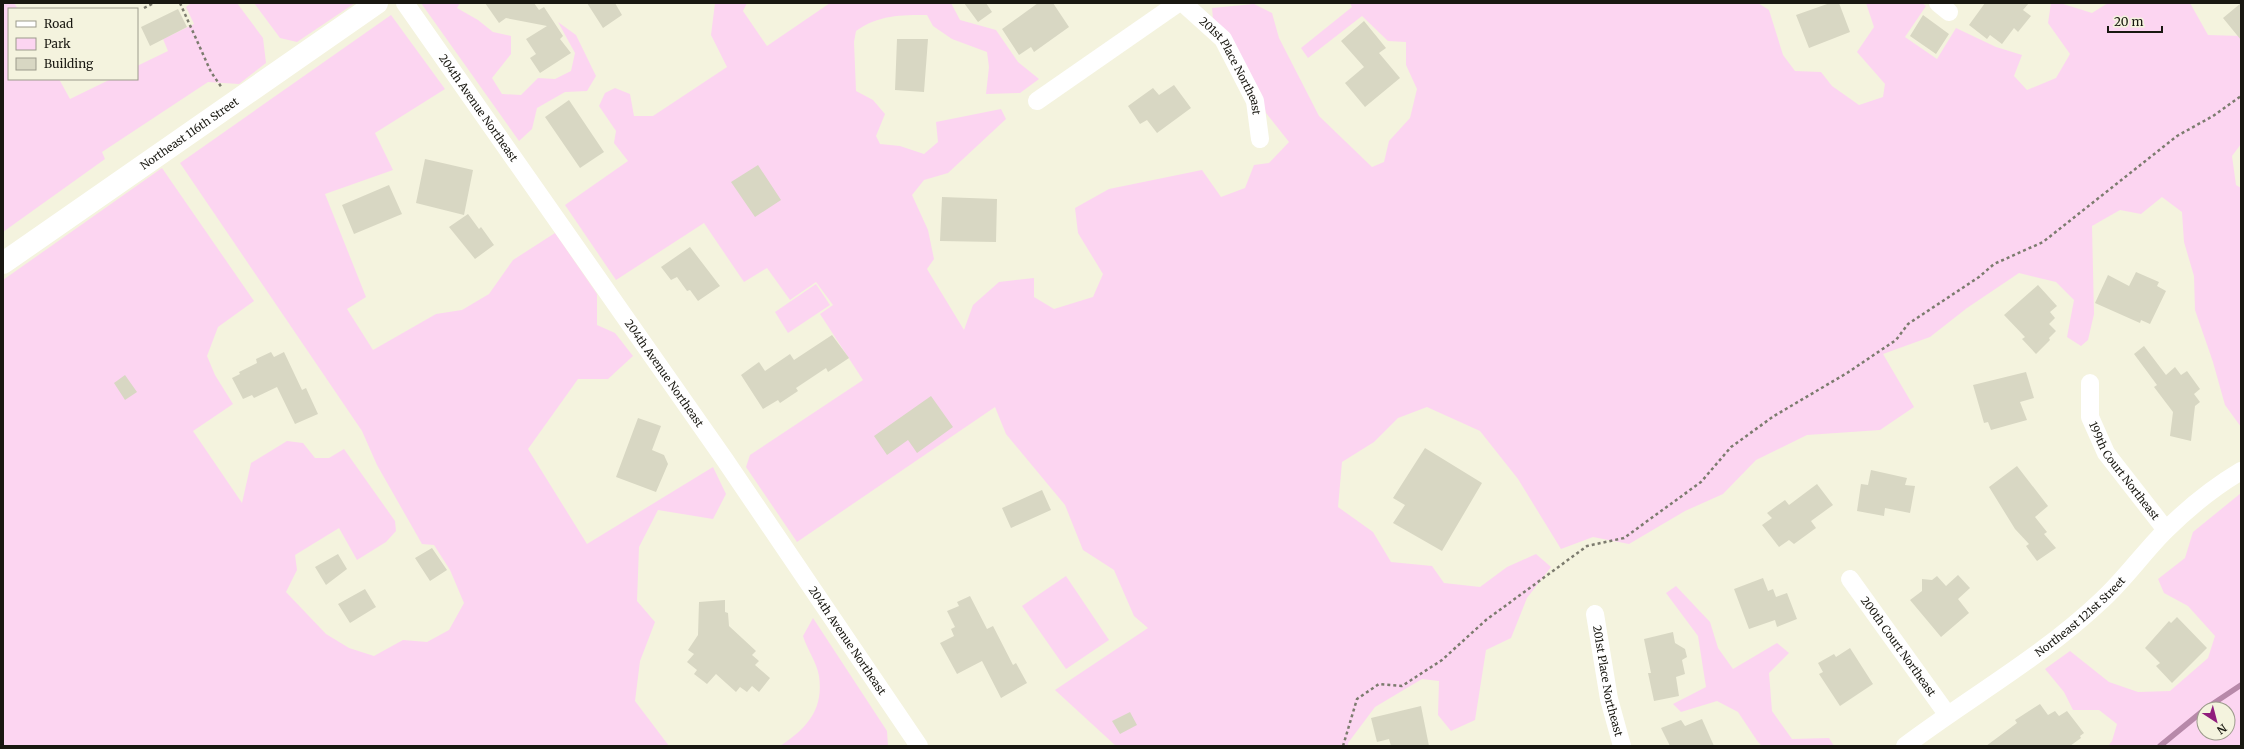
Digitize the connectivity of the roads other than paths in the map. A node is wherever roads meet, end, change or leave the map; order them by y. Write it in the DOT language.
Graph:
graph roads {
  1 [pos="377,3"];
  2 [pos="405,3"];
  3 [pos="1178,3"];
  4 [pos="1183,3"];
  5 [pos="1037,101"];
  6 [pos="1260,139"];
  7 [pos="3,264"];
  8 [pos="2090,383"];
  9 [pos="2241,471"];
  10 [pos="2166,530"];
  11 [pos="1850,579"];
  12 [pos="1595,614"];
  13 [pos="1947,714"];
  14 [pos="919,746"];
  15 [pos="1622,746"];
  16 [pos="1905,746"];
  1 -- 7 [label="street, Northeast 116th Street"];
  2 -- 14 [label="street, 204th Avenue Northeast"];
  3 -- 5 [label="street"];
  4 -- 6 [label="street, 201st Place Northeast"];
  8 -- 10 [label="street, 199th Court Northeast"];
  9 -- 10 [label="street, Northeast 121st Street"];
  10 -- 13 [label="street, Northeast 121st Street"];
  11 -- 13 [label="street, 200th Court Northeast"];
  12 -- 15 [label="street, 201st Place Northeast"];
  13 -- 16 [label="street, Northeast 121st Street"];
}
